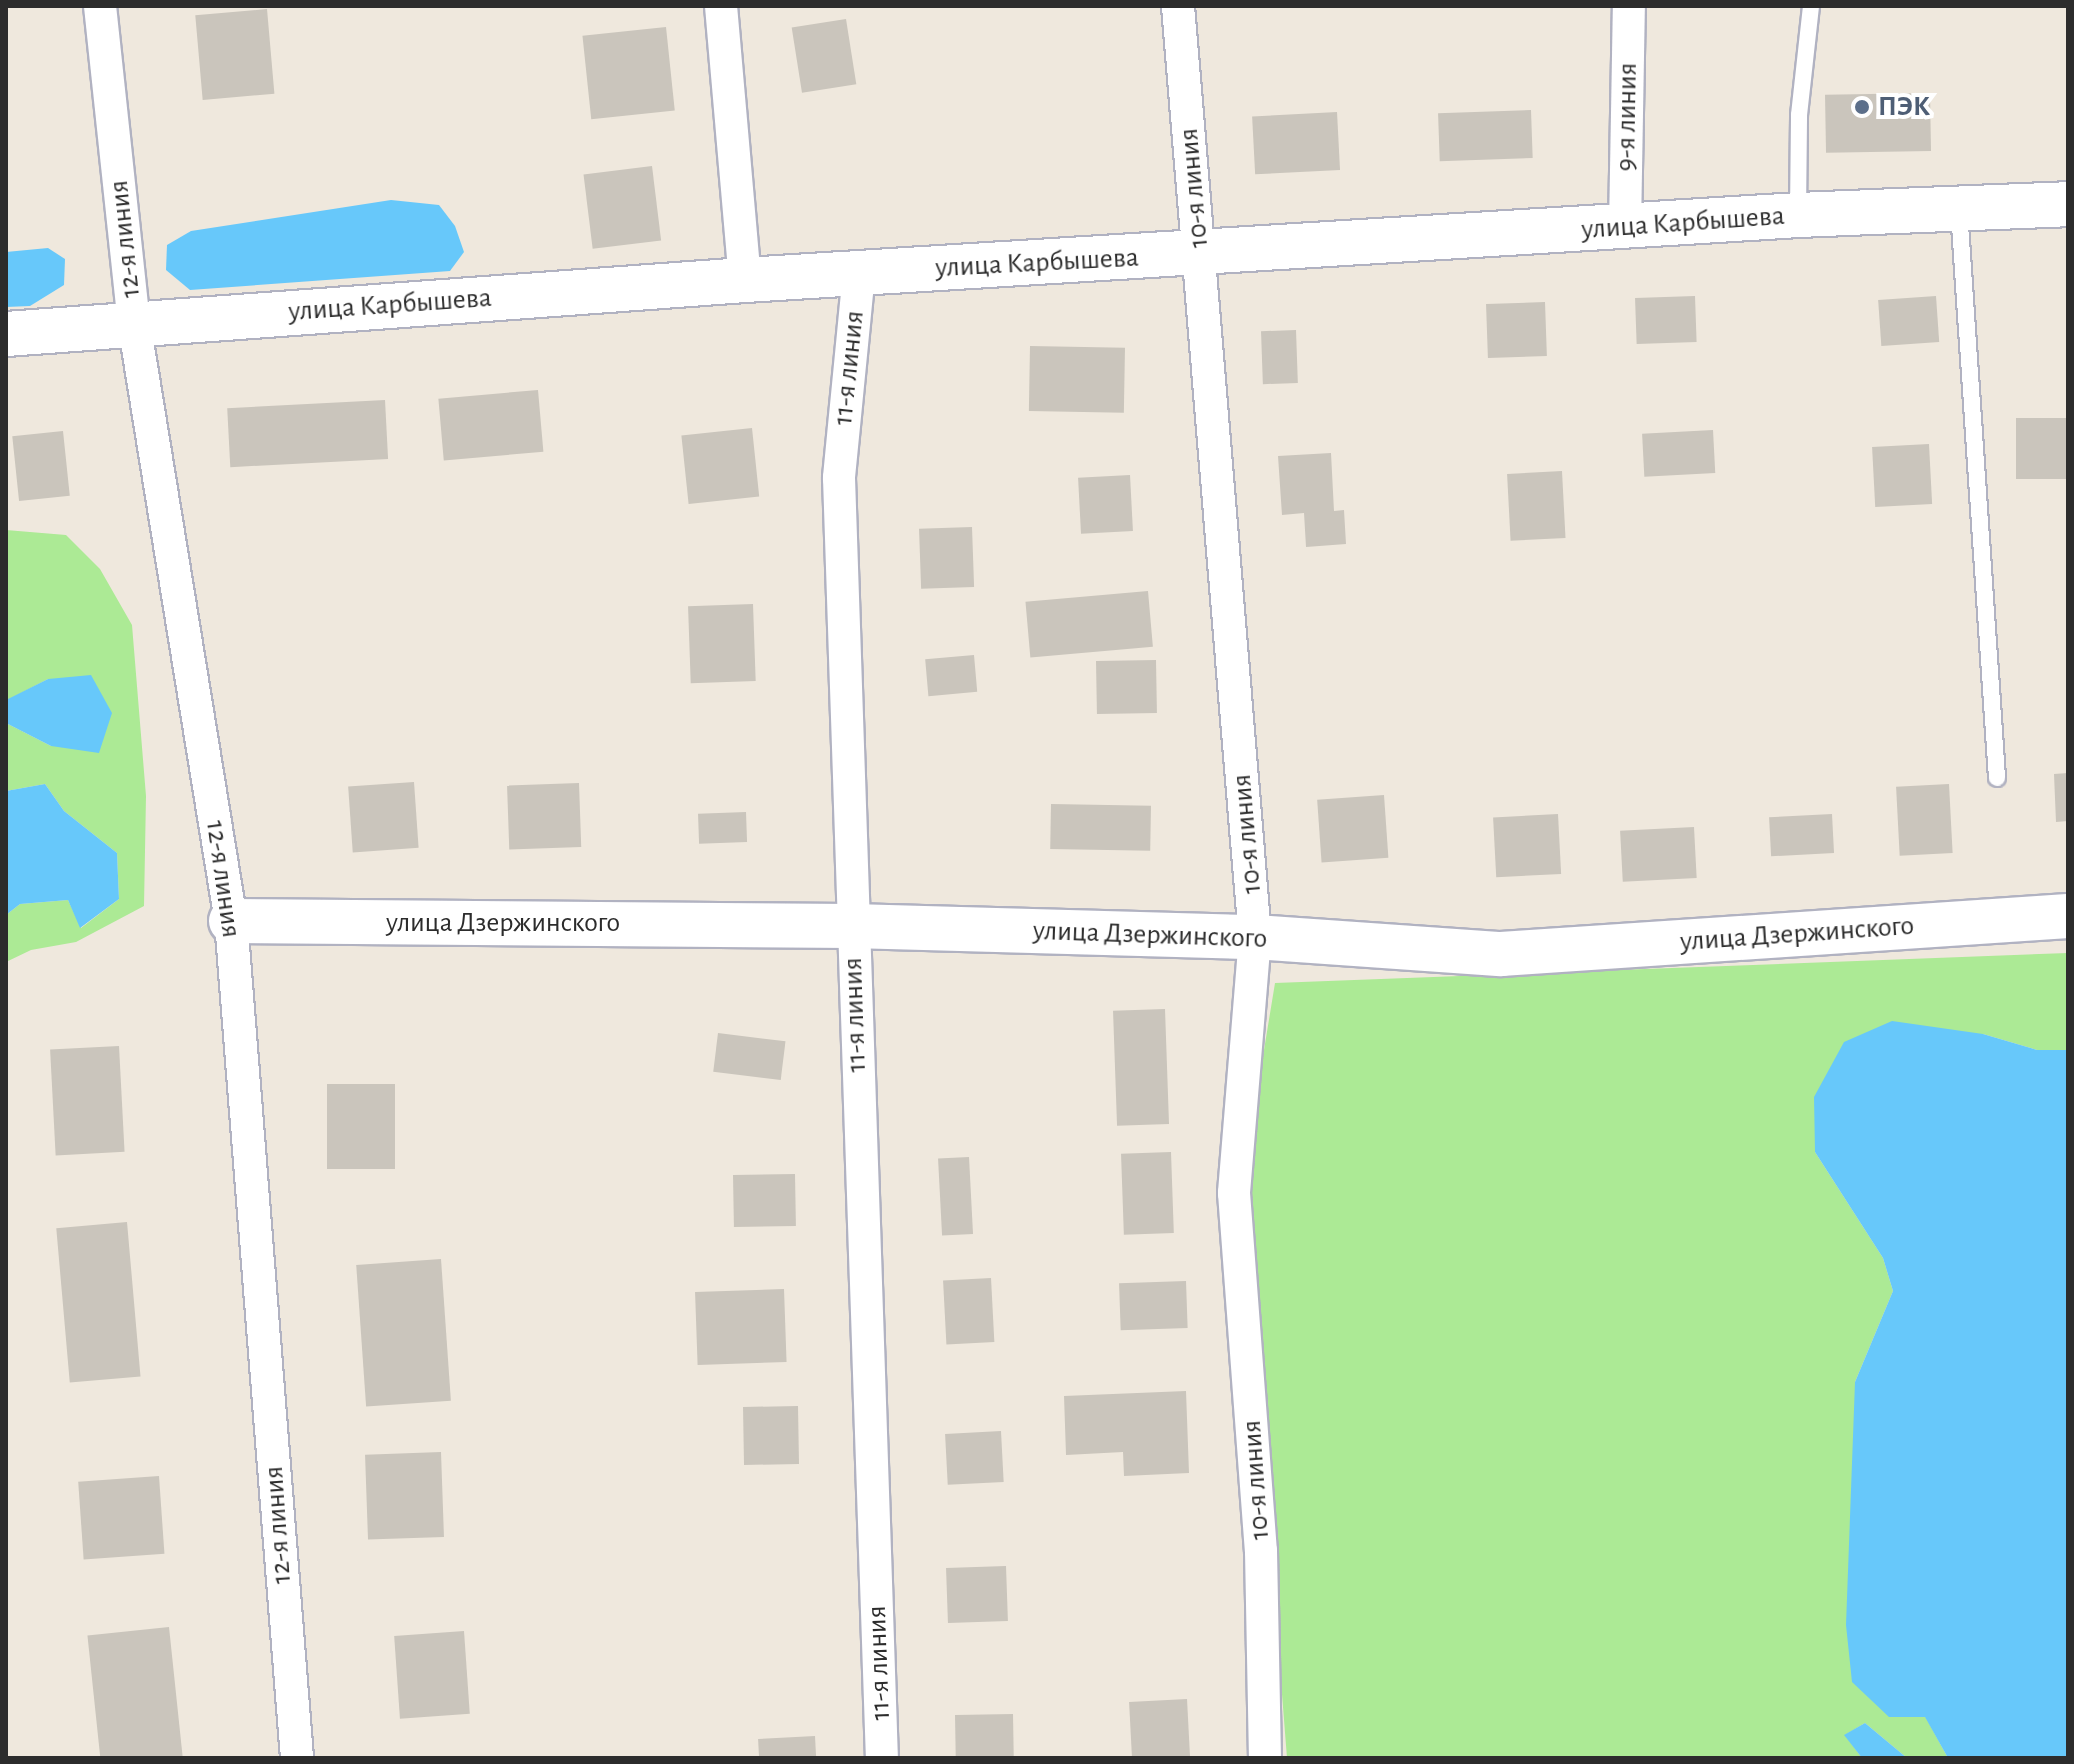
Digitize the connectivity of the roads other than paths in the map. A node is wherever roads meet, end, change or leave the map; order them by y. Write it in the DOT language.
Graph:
graph roads {
  1 [pos="100,6"];
  2 [pos="721,6"];
  3 [pos="1178,6"];
  4 [pos="1629,6"];
  5 [pos="1811,6"];
  6 [pos="2068,204"];
  7 [pos="1959,208"];
  8 [pos="1798,215"];
  9 [pos="1625,228"];
  10 [pos="1200,254"];
  11 [pos="859,273"];
  12 [pos="745,280"];
  13 [pos="134,323"];
  14 [pos="6,334"];
  15 [pos="1997,778"];
  16 [pos="2068,916"];
  17 [pos="231,921"];
  18 [pos="852,926"];
  19 [pos="1255,937"];
  20 [pos="297,1758"];
  21 [pos="882,1758"];
  22 [pos="1265,1758"];
  1 -- 13 [label="street, 12-я линия"];
  2 -- 12 [label="street"];
  3 -- 10 [label="street, 10-я линия"];
  4 -- 9 [label="street, 9-я линия"];
  5 -- 8 [label="lane"];
  6 -- 7 [label="main road, улица Карбышева"];
  7 -- 8 [label="main road, улица Карбышева"];
  7 -- 15 [label="lane"];
  8 -- 9 [label="main road, улица Карбышева"];
  9 -- 10 [label="main road, улица Карбышева"];
  10 -- 11 [label="main road, улица Карбышева"];
  10 -- 19 [label="street, 10-я линия"];
  11 -- 12 [label="main road, улица Карбышева"];
  11 -- 18 [label="street, 11-я линия"];
  12 -- 13 [label="main road, улица Карбышева"];
  13 -- 14 [label="main road, улица Карбышева"];
  13 -- 17 [label="street, 12-я линия"];
  16 -- 19 [label="main road, улица Дзержинского"];
  17 -- 18 [label="main road, улица Дзержинского"];
  17 -- 20 [label="street, 12-я линия"];
  18 -- 19 [label="main road, улица Дзержинского"];
  18 -- 21 [label="street, 11-я линия"];
  19 -- 22 [label="street, 10-я линия"];
}
